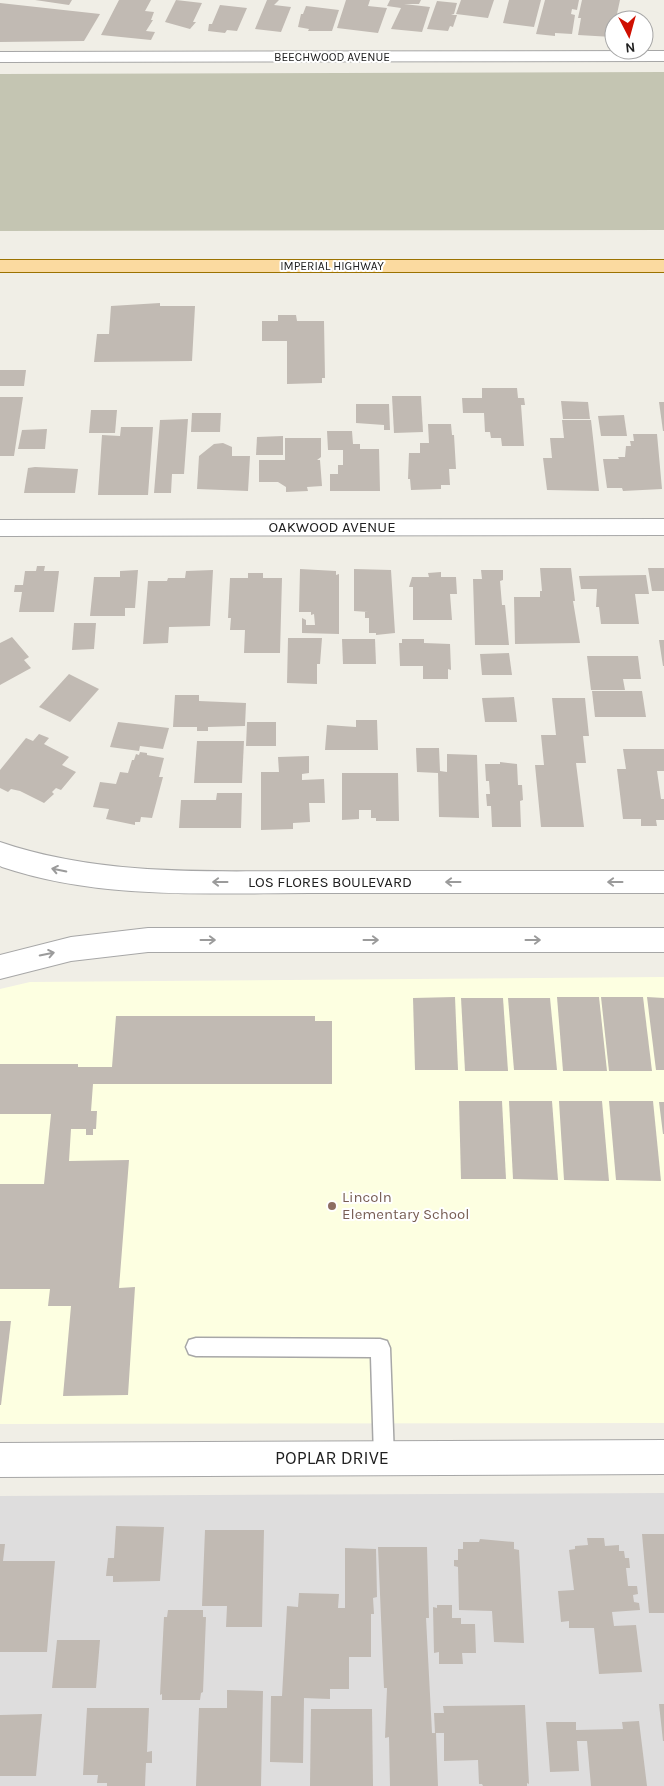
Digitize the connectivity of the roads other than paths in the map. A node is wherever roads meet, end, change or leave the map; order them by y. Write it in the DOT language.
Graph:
graph roads {
  1 [pos="664,56"];
  2 [pos="0,57"];
  3 [pos="0,266"];
  4 [pos="664,266"];
  5 [pos="664,527"];
  6 [pos="0,528"];
  7 [pos="0,853"];
  8 [pos="664,882"];
  9 [pos="664,940"];
  10 [pos="0,967"];
  11 [pos="196,1347"];
  12 [pos="664,1457"];
  13 [pos="384,1458"];
  14 [pos="0,1460"];
  1 -- 2 [label="street, BEECHWOOD AVENUE"];
  3 -- 4 [label="main road, IMPERIAL HIGHWAY"];
  5 -- 6 [label="street, OAKWOOD AVENUE"];
  8 -- 7 [label="street, LOS FLORES BOULEVARD, one-way"];
  10 -- 9 [label="street, one-way"];
  11 -- 13 [label="lane"];
  12 -- 13 [label="street, POPLAR DRIVE"];
  13 -- 14 [label="street, POPLAR DRIVE"];
}
